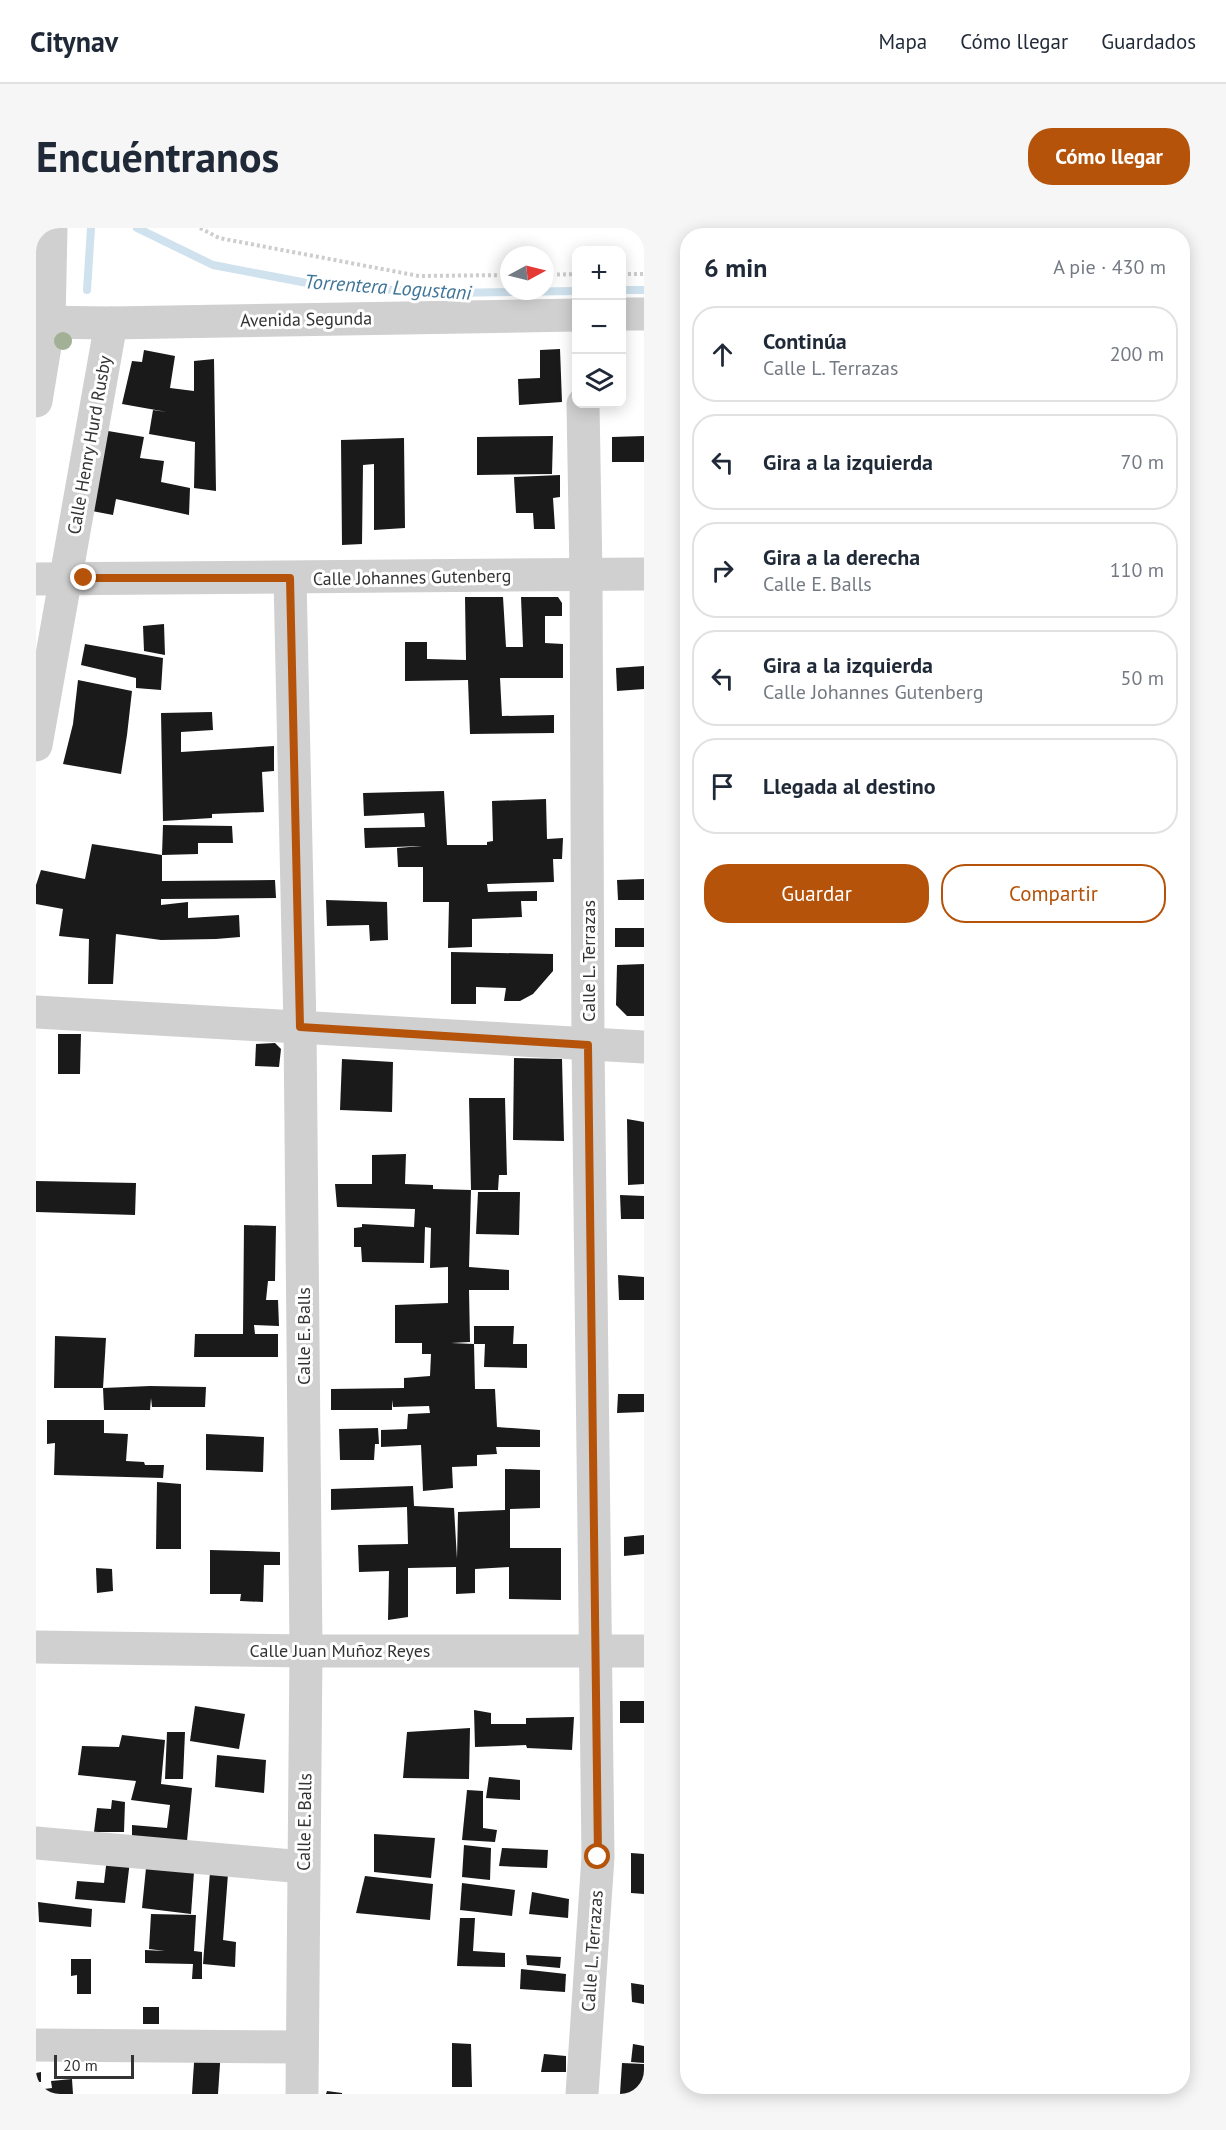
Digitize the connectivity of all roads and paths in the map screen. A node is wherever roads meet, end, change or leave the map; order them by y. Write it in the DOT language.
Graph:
graph roads {
  1 [pos="51,228"];
  2 [pos="200,228"];
  3 [pos="572,274"];
  4 [pos="626,274"];
  5 [pos="644,274"];
  6 [pos="500,275"];
  7 [pos="554,275"];
  8 [pos="626,314"];
  9 [pos="644,314"];
  10 [pos="572,315"];
  11 [pos="43,322"];
  12 [pos="111,323"];
  13 [pos="36,401"];
  14 [pos="584,408"];
  15 [pos="586,574"];
  16 [pos="644,574"];
  17 [pos="51,578"];
  18 [pos="290,578"];
  19 [pos="36,745"];
  20 [pos="36,1012"];
  21 [pos="300,1027"];
  22 [pos="588,1045"];
  23 [pos="644,1047"];
  24 [pos="36,1647"];
  25 [pos="595,1650"];
  26 [pos="306,1651"];
  27 [pos="644,1651"];
  28 [pos="36,1843"];
  29 [pos="303,1867"];
  30 [pos="36,2045"];
  31 [pos="301,2047"];
  32 [pos="302,2094"];
  33 [pos="582,2094"];
  1 -- 11 [label="street"];
  2 -- 6 [label="path"];
  3 -- 7 [label="path"];
  4 -- 5 [label="path"];
  8 -- 9 [label="street"];
  10 -- 12 [label="street, Avenida Segunda"];
  11 -- 12 [label="street, Avenida Segunda"];
  11 -- 13 [label="street"];
  12 -- 17 [label="street, Calle Henry Hurd Rusby"];
  14 -- 15 [label="street, Calle L. Terrazas"];
  15 -- 16 [label="street, Calle Johannes Gutenberg"];
  15 -- 18 [label="street, Calle Johannes Gutenberg"];
  15 -- 22 [label="street, Calle L. Terrazas"];
  17 -- 18 [label="street, Calle Johannes Gutenberg"];
  17 -- 19 [label="street, Calle Henry Hurd Rusby"];
  18 -- 21 [label="street, Calle E. Balls"];
  20 -- 21 [label="street"];
  21 -- 22 [label="street"];
  21 -- 26 [label="street, Calle E. Balls"];
  22 -- 23 [label="street"];
  22 -- 25 [label="street, Calle L. Terrazas"];
  24 -- 26 [label="street, Calle Juan Muñoz Reyes"];
  25 -- 26 [label="street, Calle Juan Muñoz Reyes"];
  25 -- 27 [label="street, Calle Juan Muñoz Reyes"];
  25 -- 33 [label="street, Calle L. Terrazas"];
  26 -- 29 [label="street, Calle E. Balls"];
  28 -- 29 [label="street"];
  29 -- 31 [label="street, Calle E. Balls"];
  30 -- 31 [label="street"];
  31 -- 32 [label="street, Calle E. Balls"];
}
